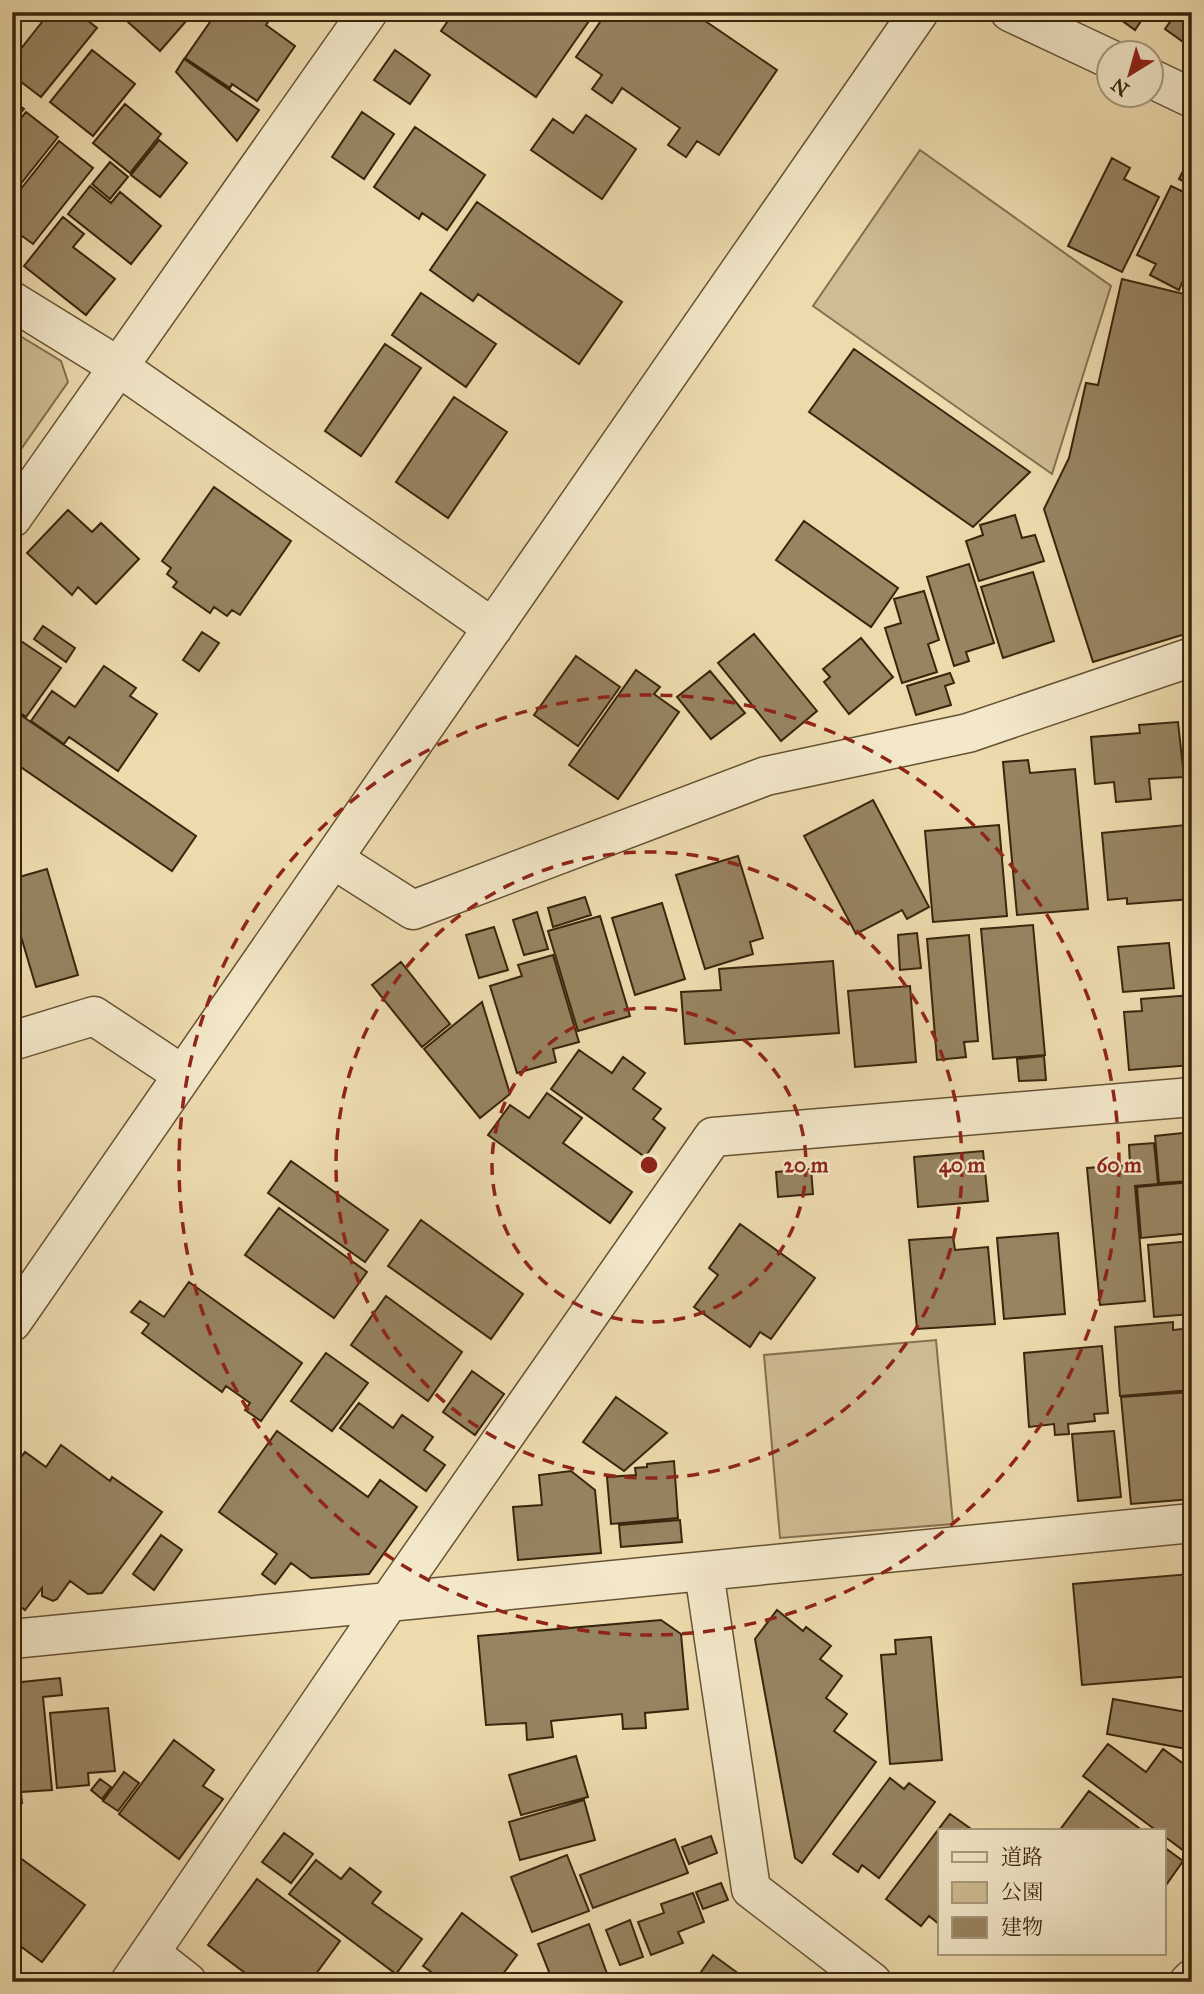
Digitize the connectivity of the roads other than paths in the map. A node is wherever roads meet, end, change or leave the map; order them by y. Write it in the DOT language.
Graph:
graph roads {
  1 [pos="368,12"];
  2 [pos="919,12"];
  3 [pos="1010,12"];
  4 [pos="1096,52"];
  5 [pos="1166,86"];
  6 [pos="1192,98"];
  7 [pos="12,301"];
  8 [pos="119,367"];
  9 [pos="12,518"];
  10 [pos="493,628"];
  11 [pos="1192,657"];
  12 [pos="332,859"];
  13 [pos="12,1041"];
  14 [pos="183,1075"];
  15 [pos="1192,1097"];
  16 [pos="12,1322"];
  17 [pos="1192,1523"];
  18 [pos="704,1572"];
  19 [pos="390,1600"];
  20 [pos="12,1639"];
  21 [pos="139,1967"];
  22 [pos="187,1982"];
  23 [pos="872,1982"];
  1 -- 8 [label="street"];
  2 -- 10 [label="street"];
  3 -- 4 [label="street"];
  5 -- 6 [label="street"];
  7 -- 8 [label="street"];
  8 -- 9 [label="street"];
  8 -- 10 [label="street"];
  10 -- 12 [label="street"];
  11 -- 12 [label="street"];
  12 -- 14 [label="street"];
  13 -- 14 [label="street"];
  14 -- 16 [label="street"];
  15 -- 19 [label="street"];
  17 -- 18 [label="street"];
  18 -- 19 [label="street"];
  18 -- 23 [label="street"];
  19 -- 20 [label="street"];
  19 -- 21 [label="street"];
  21 -- 22 [label="street"];
}
